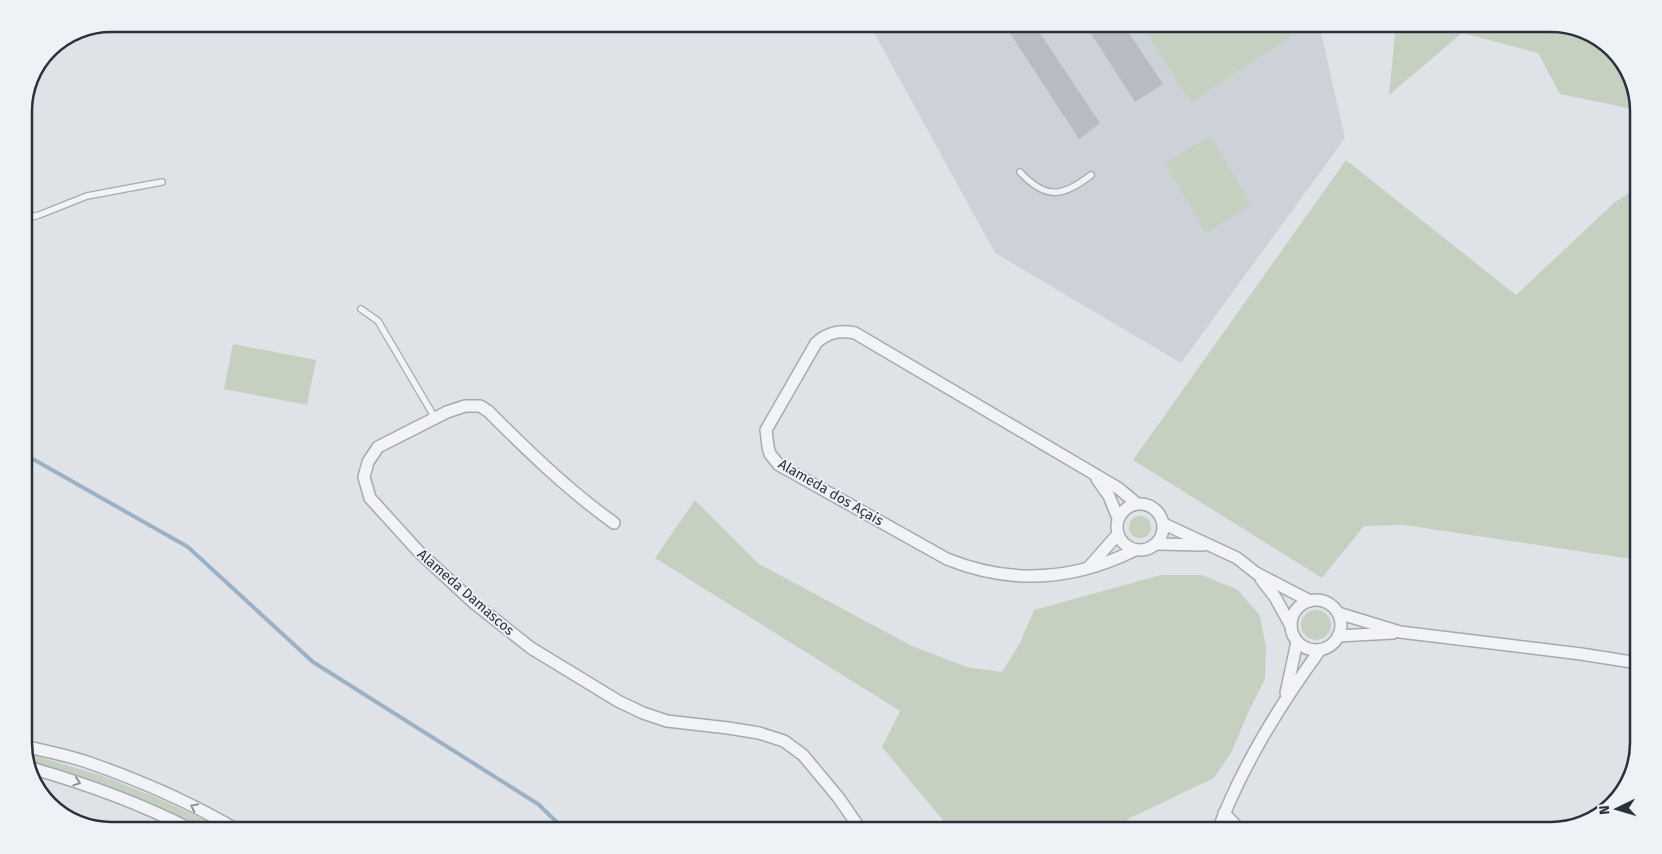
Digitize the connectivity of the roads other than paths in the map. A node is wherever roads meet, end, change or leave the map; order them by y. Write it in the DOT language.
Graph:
graph roads {
  1 [pos="1020,172"];
  2 [pos="1091,175"];
  3 [pos="162,182"];
  4 [pos="33,217"];
  5 [pos="361,309"];
  6 [pos="435,418"];
  7 [pos="1094,475"];
  8 [pos="1136,503"];
  9 [pos="1118,518"];
  10 [pos="614,523"];
  11 [pos="1164,524"];
  12 [pos="1118,534"];
  13 [pos="1156,544"];
  14 [pos="1207,545"];
  15 [pos="1135,550"];
  16 [pos="1087,568"];
  17 [pos="1256,573"];
  18 [pos="1310,601"];
  19 [pos="1338,613"];
  20 [pos="1291,626"];
  21 [pos="1400,632"];
  22 [pos="1338,636"];
  23 [pos="1297,642"];
  24 [pos="1320,650"];
  25 [pos="1630,662"];
  26 [pos="1284,702"];
  27 [pos="33,748"];
  28 [pos="38,770"];
  29 [pos="1224,813"];
  30 [pos="176,822"];
  31 [pos="223,822"];
  32 [pos="855,822"];
  33 [pos="1221,822"];
  34 [pos="1232,822"];
  1 -- 2 [label="lane"];
  3 -- 4 [label="lane"];
  5 -- 6 [label="lane"];
  6 -- 10 [label="street, Alameda Damascos"];
  6 -- 32 [label="street, Alameda Damascos"];
  7 -- 8 [label="street, Alameda dos Açais"];
  7 -- 9 [label="street"];
  7 -- 16 [label="street, Alameda dos Açais"];
  8 -- 9 [label="street"];
  8 -- 11 [label="street"];
  9 -- 12 [label="street"];
  11 -- 13 [label="street"];
  11 -- 14 [label="street"];
  12 -- 15 [label="street"];
  12 -- 16 [label="street"];
  13 -- 14 [label="street"];
  13 -- 15 [label="street"];
  14 -- 17 [label="street"];
  15 -- 16 [label="street, Alameda dos Açais"];
  17 -- 18 [label="street"];
  17 -- 20 [label="street"];
  18 -- 19 [label="street"];
  18 -- 20 [label="street"];
  19 -- 21 [label="street"];
  19 -- 22 [label="street"];
  20 -- 23 [label="street"];
  21 -- 22 [label="street"];
  21 -- 25 [label="street"];
  22 -- 24 [label="street"];
  23 -- 24 [label="street"];
  23 -- 26 [label="street"];
  24 -- 26 [label="street"];
  26 -- 29 [label="street"];
  31 -- 27 [label="street, one-way"];
  28 -- 30 [label="street, one-way"];
  29 -- 33 [label="street"];
  29 -- 34 [label="street"];
}
